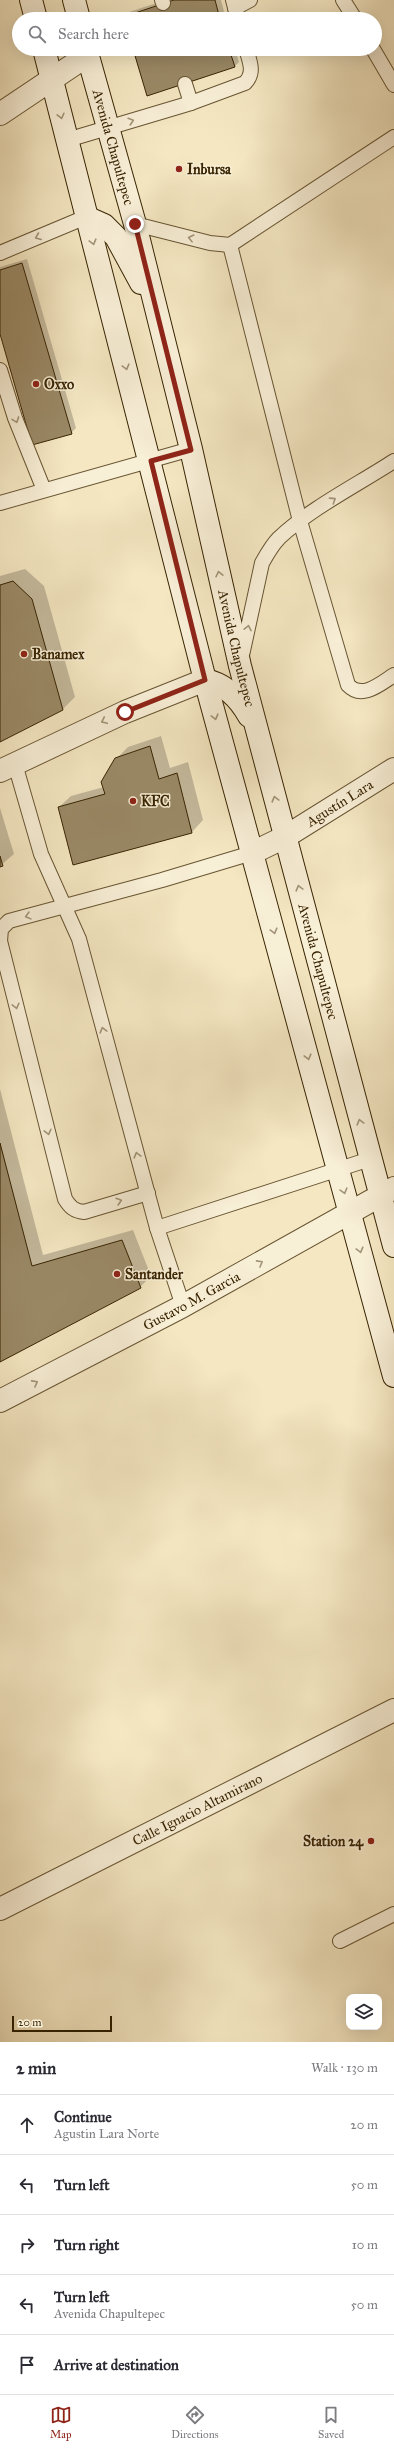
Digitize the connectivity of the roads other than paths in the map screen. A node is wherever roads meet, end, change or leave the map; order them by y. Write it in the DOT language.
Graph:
graph roads {
  1 [pos="74,0"];
  2 [pos="250,0"];
  3 [pos="343,0"];
  4 [pos="236,9"];
  5 [pos="77,12"];
  6 [pos="351,12"];
  7 [pos="46,56"];
  8 [pos="81,56"];
  9 [pos="88,56"];
  10 [pos="248,56"];
  11 [pos="377,56"];
  12 [pos="51,78"];
  13 [pos="185,84"];
  14 [pos="394,85"];
  15 [pos="191,103"];
  16 [pos="0,114"];
  17 [pos="107,128"];
  18 [pos="394,137"];
  19 [pos="67,140"];
  20 [pos="86,217"];
  21 [pos="135,224"];
  22 [pos="230,245"];
  23 [pos="0,254"];
  24 [pos="161,330"];
  25 [pos="0,370"];
  26 [pos="191,450"];
  27 [pos="151,461"];
  28 [pos="394,461"];
  29 [pos="44,490"];
  30 [pos="0,503"];
  31 [pos="300,521"];
  32 [pos="240,666"];
  33 [pos="394,675"];
  34 [pos="205,680"];
  35 [pos="259,736"];
  36 [pos="7,768"];
  37 [pos="394,769"];
  38 [pos="285,837"];
  39 [pos="252,853"];
  40 [pos="66,905"];
  41 [pos="0,941"];
  42 [pos="370,1159"];
  43 [pos="338,1170"];
  44 [pos="387,1192"];
  45 [pos="148,1193"];
  46 [pos="350,1212"];
  47 [pos="157,1228"];
  48 [pos="394,1246"];
  49 [pos="183,1306"];
  50 [pos="394,1376"];
  51 [pos="0,1401"];
  52 [pos="394,1710"];
  53 [pos="0,1909"];
  54 [pos="394,1914"];
  55 [pos="340,1941"];
  1 -- 5 [label="main road"];
  2 -- 4 [label="lane"];
  3 -- 6 [label="lane"];
  7 -- 12 [label="main road"];
  8 -- 12 [label="main road"];
  9 -- 17 [label="main road, Avenida Chapultepec"];
  10 -- 15 [label="lane"];
  11 -- 14 [label="lane"];
  12 -- 16 [label="main road"];
  12 -- 19 [label="main road, one-way"];
  13 -- 15 [label="lane"];
  17 -- 15 [label="lane, one-way"];
  17 -- 19 [label="lane"];
  17 -- 21 [label="main road, Avenida Chapultepec"];
  18 -- 22 [label="lane"];
  19 -- 20 [label="main road"];
  20 -- 23 [label="lane, one-way"];
  20 -- 24 [label="main road"];
  20 -- 27 [label="main road, one-way"];
  22 -- 21 [label="lane, one-way"];
  21 -- 24 [label="main road, Avenida Chapultepec"];
  22 -- 31 [label="lane"];
  24 -- 26 [label="main road, Avenida Chapultepec"];
  25 -- 29 [label="lane, one-way"];
  26 -- 27 [label="lane"];
  32 -- 26 [label="main road, Avenida Chapultepec, one-way"];
  27 -- 29 [label="lane"];
  27 -- 34 [label="main road"];
  31 -- 28 [label="lane, one-way"];
  29 -- 30 [label="lane"];
  32 -- 31 [label="lane, one-way"];
  31 -- 33 [label="lane"];
  32 -- 35 [label="main road, Avenida Chapultepec"];
  34 -- 35 [label="main road"];
  34 -- 36 [label="main road, one-way"];
  34 -- 39 [label="main road, one-way"];
  38 -- 35 [label="main road, Avenida Chapultepec, one-way"];
  36 -- 40 [label="lane"];
  37 -- 38 [label="main road, Agustín Lara"];
  38 -- 39 [label="main road, Agustín Lara"];
  42 -- 38 [label="main road, Avenida Chapultepec, one-way"];
  39 -- 40 [label="lane"];
  39 -- 43 [label="main road, one-way"];
  40 -- 41 [label="lane, one-way"];
  45 -- 40 [label="lane, one-way"];
  41 -- 45 [label="lane, one-way"];
  42 -- 43 [label="lane"];
  42 -- 44 [label="main road, Avenida Chapultepec"];
  43 -- 46 [label="main road, one-way"];
  43 -- 47 [label="lane"];
  44 -- 46 [label="main road, Gustavo M. Garcia"];
  44 -- 48 [label="main road, Avenida Chapultepec"];
  45 -- 47 [label="lane"];
  49 -- 46 [label="main road, Gustavo M. Garcia, one-way"];
  46 -- 50 [label="main road, one-way"];
  47 -- 49 [label="lane"];
  51 -- 49 [label="main road, Gustavo M. Garcia, one-way"];
  52 -- 53 [label="main road, Calle Ignacio Altamirano"];
  54 -- 55 [label="lane"];
}
